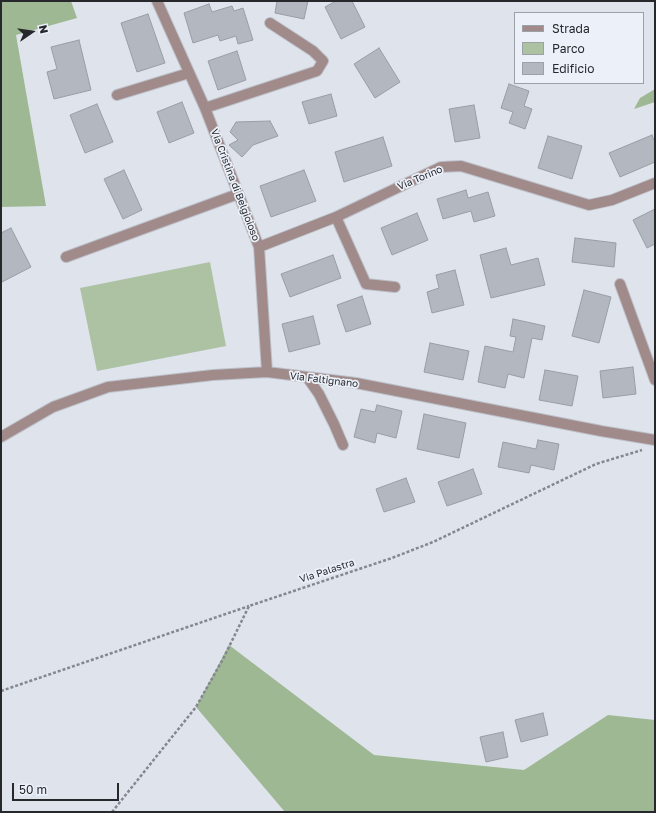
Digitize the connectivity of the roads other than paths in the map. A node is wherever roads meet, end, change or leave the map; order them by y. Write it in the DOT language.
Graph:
graph roads {
  1 [pos="157,1"];
  2 [pos="270,23"];
  3 [pos="189,73"];
  4 [pos="117,95"];
  5 [pos="205,108"];
  6 [pos="655,183"];
  7 [pos="238,194"];
  8 [pos="336,216"];
  9 [pos="259,247"];
  10 [pos="66,257"];
  11 [pos="620,284"];
  12 [pos="395,287"];
  13 [pos="267,372"];
  14 [pos="307,377"];
  15 [pos="655,380"];
  16 [pos="1,437"];
  17 [pos="655,440"];
  18 [pos="342,445"];
  1 -- 3 [label="street, Via Cristina di Belgioioso"];
  2 -- 5 [label="street"];
  3 -- 4 [label="street"];
  3 -- 5 [label="street, Via Cristina di Belgioioso"];
  5 -- 7 [label="street, Via Cristina di Belgioioso"];
  6 -- 8 [label="street, Via Torino"];
  7 -- 9 [label="street, Via Cristina di Belgioioso"];
  7 -- 10 [label="street"];
  8 -- 9 [label="street, Via Torino"];
  8 -- 12 [label="street"];
  9 -- 13 [label="street, Via Cristina di Belgioioso"];
  11 -- 15 [label="street"];
  13 -- 14 [label="street, Via Faltignano"];
  13 -- 16 [label="street, Via Faltignano"];
  14 -- 17 [label="street, Via Faltignano"];
  14 -- 18 [label="street"];
}
